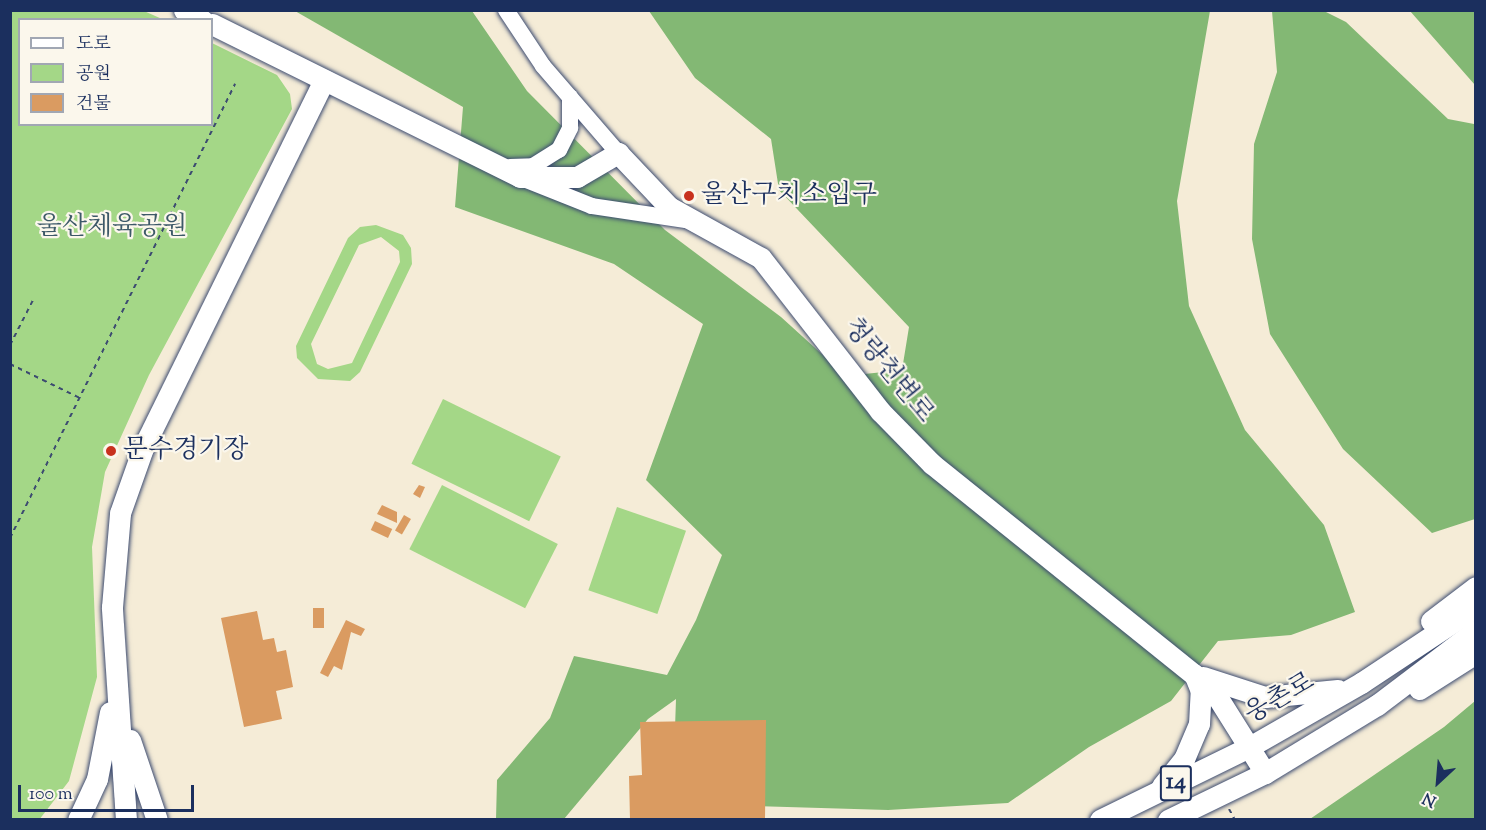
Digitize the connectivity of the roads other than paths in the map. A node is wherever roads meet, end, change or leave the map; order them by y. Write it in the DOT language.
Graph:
graph roads {
  1 [pos="184,10"];
  2 [pos="506,10"];
  3 [pos="198,18"];
  4 [pos="213,24"];
  5 [pos="324,80"];
  6 [pos="570,97"];
  7 [pos="618,153"];
  8 [pos="480,160"];
  9 [pos="520,177"];
  10 [pos="698,222"];
  11 [pos="1476,587"];
  12 [pos="1476,607"];
  13 [pos="1476,630"];
  14 [pos="1476,653"];
  15 [pos="115,669"];
  16 [pos="1194,674"];
  17 [pos="1361,683"];
  18 [pos="1377,705"];
  19 [pos="1251,746"];
  20 [pos="1265,773"];
  21 [pos="1155,794"];
  22 [pos="78,819"];
  23 [pos="116,819"];
  24 [pos="126,819"];
  25 [pos="157,819"];
  26 [pos="1100,819"];
  27 [pos="1168,819"];
  1 -- 3 [label="main road"];
  2 -- 6 [label="street, 청량천변로"];
  4 -- 5 [label="main road"];
  5 -- 8 [label="main road"];
  5 -- 15 [label="main road"];
  6 -- 7 [label="street, 청량천변로"];
  6 -- 8 [label="street"];
  7 -- 9 [label="main road"];
  7 -- 10 [label="main road, 청량천변로"];
  8 -- 9 [label="main road"];
  9 -- 10 [label="street"];
  10 -- 16 [label="main road, 청량천변로"];
  11 -- 17 [label="main road"];
  12 -- 17 [label="main road, 웅촌로"];
  13 -- 18 [label="main road"];
  14 -- 18 [label="main road"];
  15 -- 22 [label="main road"];
  15 -- 23 [label="main road"];
  15 -- 24 [label="main road"];
  15 -- 25 [label="main road"];
  16 -- 17 [label="main road"];
  16 -- 19 [label="main road, 청량천변로"];
  16 -- 21 [label="main road"];
  17 -- 19 [label="main road, 웅촌로 / 14"];
  18 -- 20 [label="main road, 14"];
  19 -- 20 [label="main road, 청량천변로"];
  19 -- 21 [label="main road, 웅촌로 / 14"];
  20 -- 27 [label="main road, 14"];
  21 -- 26 [label="main road, 웅촌로 / 14"];
}
